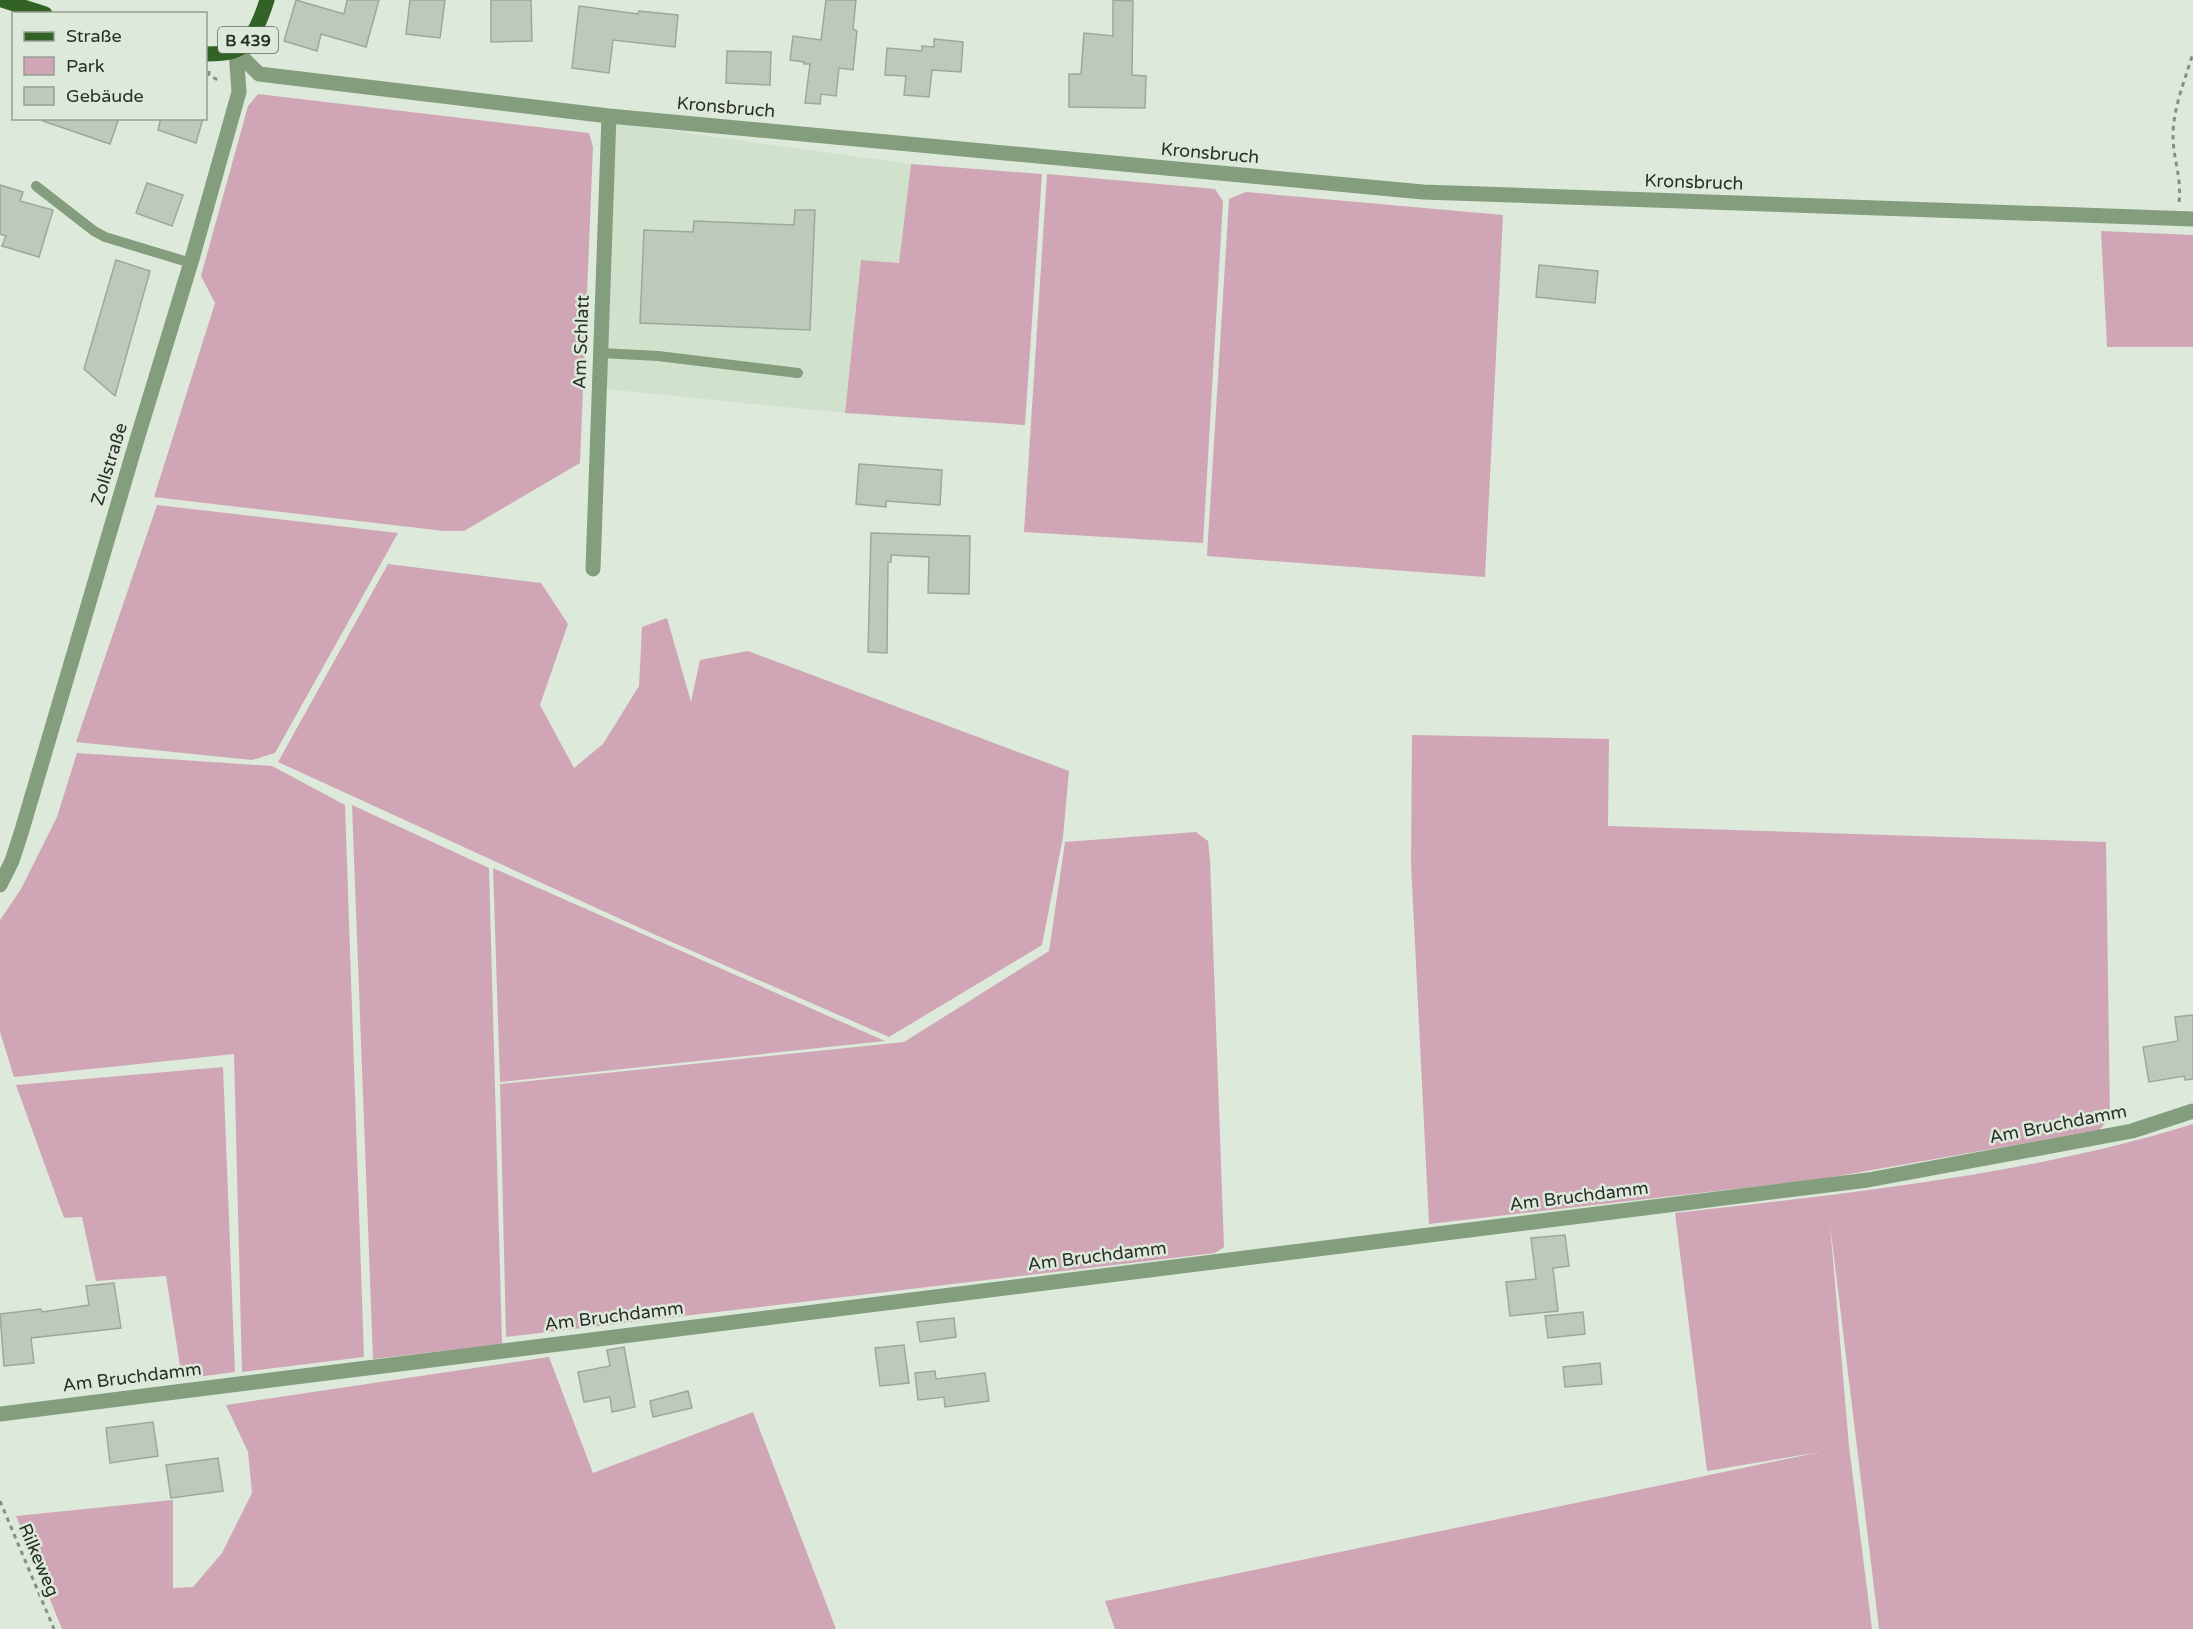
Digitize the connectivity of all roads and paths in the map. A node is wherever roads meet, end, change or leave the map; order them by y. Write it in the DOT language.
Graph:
graph roads {
  1 [pos="2,0"];
  2 [pos="267,0"];
  3 [pos="30,4"];
  4 [pos="236,51"];
  5 [pos="2193,53"];
  6 [pos="207,54"];
  7 [pos="207,61"];
  8 [pos="239,92"];
  9 [pos="609,116"];
  10 [pos="36,186"];
  11 [pos="2168,219"];
  12 [pos="2193,219"];
  13 [pos="191,263"];
  14 [pos="601,353"];
  15 [pos="798,373"];
  16 [pos="593,569"];
  17 [pos="0,885"];
  18 [pos="2193,1111"];
  19 [pos="0,1414"];
  20 [pos="0,1501"];
  21 [pos="54,1629"];
  1 -- 3 [label="main road"];
  2 -- 4 [label="main road, B 439"];
  4 -- 6 [label="main road, B 439"];
  4 -- 8 [label="street, Zollstraße"];
  4 -- 9 [label="street, Kronsbruch"];
  5 -- 11 [label="path"];
  7 -- 8 [label="path"];
  8 -- 13 [label="street, Zollstraße"];
  9 -- 11 [label="street, Kronsbruch"];
  9 -- 14 [label="street, Am Schlatt"];
  10 -- 13 [label="lane"];
  11 -- 12 [label="street, Kronsbruch"];
  13 -- 17 [label="street, Zollstraße"];
  14 -- 15 [label="lane"];
  14 -- 16 [label="street, Am Schlatt"];
  18 -- 19 [label="street, Am Bruchdamm"];
  20 -- 21 [label="path, Rilkeweg"];
}
